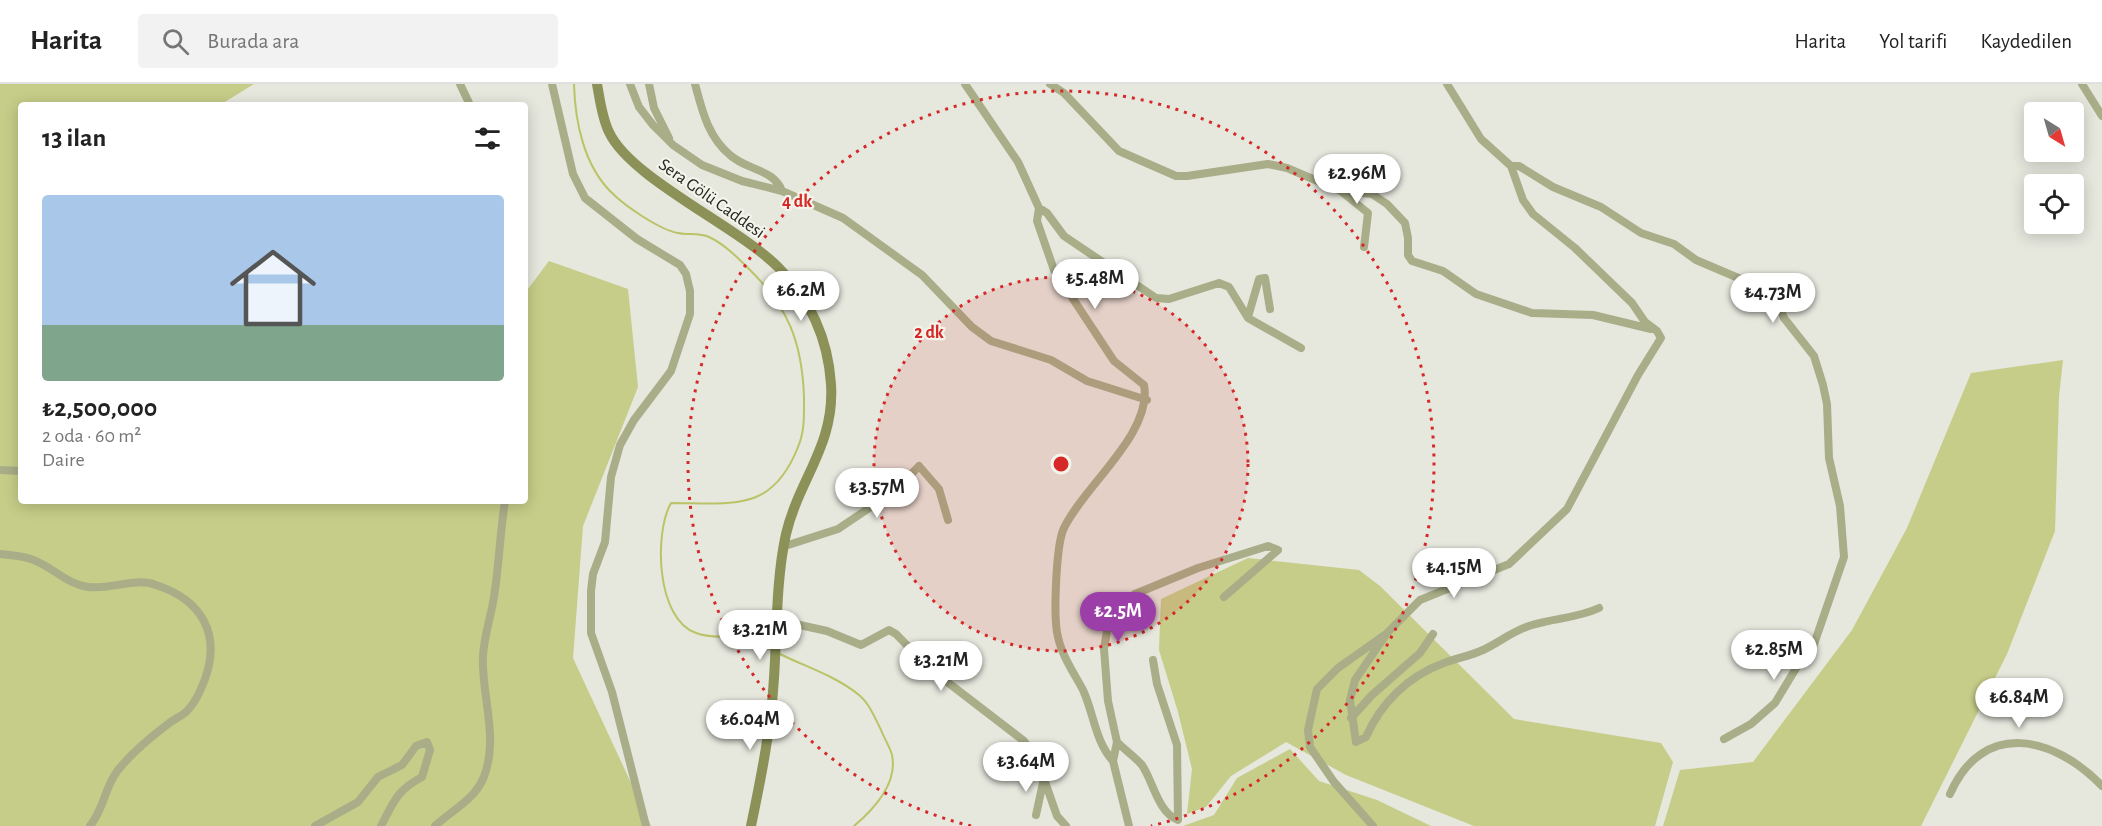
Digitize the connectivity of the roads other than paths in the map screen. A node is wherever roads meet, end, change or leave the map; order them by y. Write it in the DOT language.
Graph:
graph roads {
  1 [pos="460,84"];
  2 [pos="552,84"];
  3 [pos="597,84"];
  4 [pos="630,84"];
  5 [pos="649,84"];
  6 [pos="695,84"];
  7 [pos="964,84"];
  8 [pos="1050,84"];
  9 [pos="1447,84"];
  10 [pos="2082,84"];
  11 [pos="469,102"];
  12 [pos="2102,116"];
  13 [pos="673,145"];
  14 [pos="1511,166"];
  15 [pos="782,191"];
  16 [pos="1341,191"];
  17 [pos="1039,208"];
  18 [pos="1364,247"];
  19 [pos="1270,309"];
  20 [pos="1248,318"];
  21 [pos="1657,331"];
  22 [pos="1300,348"];
  23 [pos="1147,399"];
  24 [pos="0,470"];
  25 [pos="18,471"];
  26 [pos="505,504"];
  27 [pos="948,520"];
  28 [pos="785,546"];
  29 [pos="0,554"];
  30 [pos="1224,597"];
  31 [pos="1599,608"];
  32 [pos="777,620"];
  33 [pos="1386,634"];
  34 [pos="1433,634"];
  35 [pos="1153,660"];
  36 [pos="1351,718"];
  37 [pos="1724,739"];
  38 [pos="1117,742"];
  39 [pos="1113,761"];
  40 [pos="1045,776"];
  41 [pos="2102,786"];
  42 [pos="1950,794"];
  43 [pos="1036,815"];
  44 [pos="90,826"];
  45 [pos="315,826"];
  46 [pos="381,826"];
  47 [pos="435,826"];
  48 [pos="646,826"];
  49 [pos="751,826"];
  50 [pos="1066,826"];
  51 [pos="1129,826"];
  52 [pos="1373,826"];
  1 -- 11 [label="street"];
  2 -- 48 [label="street"];
  3 -- 28 [label="main road, Sera Gölü Caddesi"];
  4 -- 13 [label="street"];
  5 -- 13 [label="street"];
  6 -- 15 [label="street"];
  7 -- 17 [label="street"];
  8 -- 16 [label="street"];
  9 -- 14 [label="street"];
  10 -- 12 [label="street"];
  13 -- 15 [label="street"];
  14 -- 21 [label="street"];
  14 -- 37 [label="street"];
  15 -- 23 [label="street"];
  16 -- 18 [label="street"];
  16 -- 21 [label="street"];
  17 -- 20 [label="street"];
  17 -- 23 [label="street"];
  19 -- 20 [label="street"];
  20 -- 22 [label="street"];
  21 -- 33 [label="street"];
  23 -- 39 [label="street"];
  24 -- 25 [label="street"];
  26 -- 47 [label="street"];
  27 -- 28 [label="street"];
  28 -- 32 [label="main road, Sera Gölü Caddesi"];
  29 -- 44 [label="street"];
  30 -- 38 [label="street"];
  31 -- 36 [label="street"];
  32 -- 40 [label="street"];
  32 -- 49 [label="main road, Sera Gölü Caddesi"];
  33 -- 36 [label="street"];
  33 -- 52 [label="street"];
  34 -- 36 [label="street"];
  35 -- 38 [label="street"];
  38 -- 39 [label="street"];
  39 -- 51 [label="street"];
  40 -- 43 [label="street"];
  40 -- 50 [label="street"];
  41 -- 42 [label="street"];
  45 -- 46 [label="street"];
}
